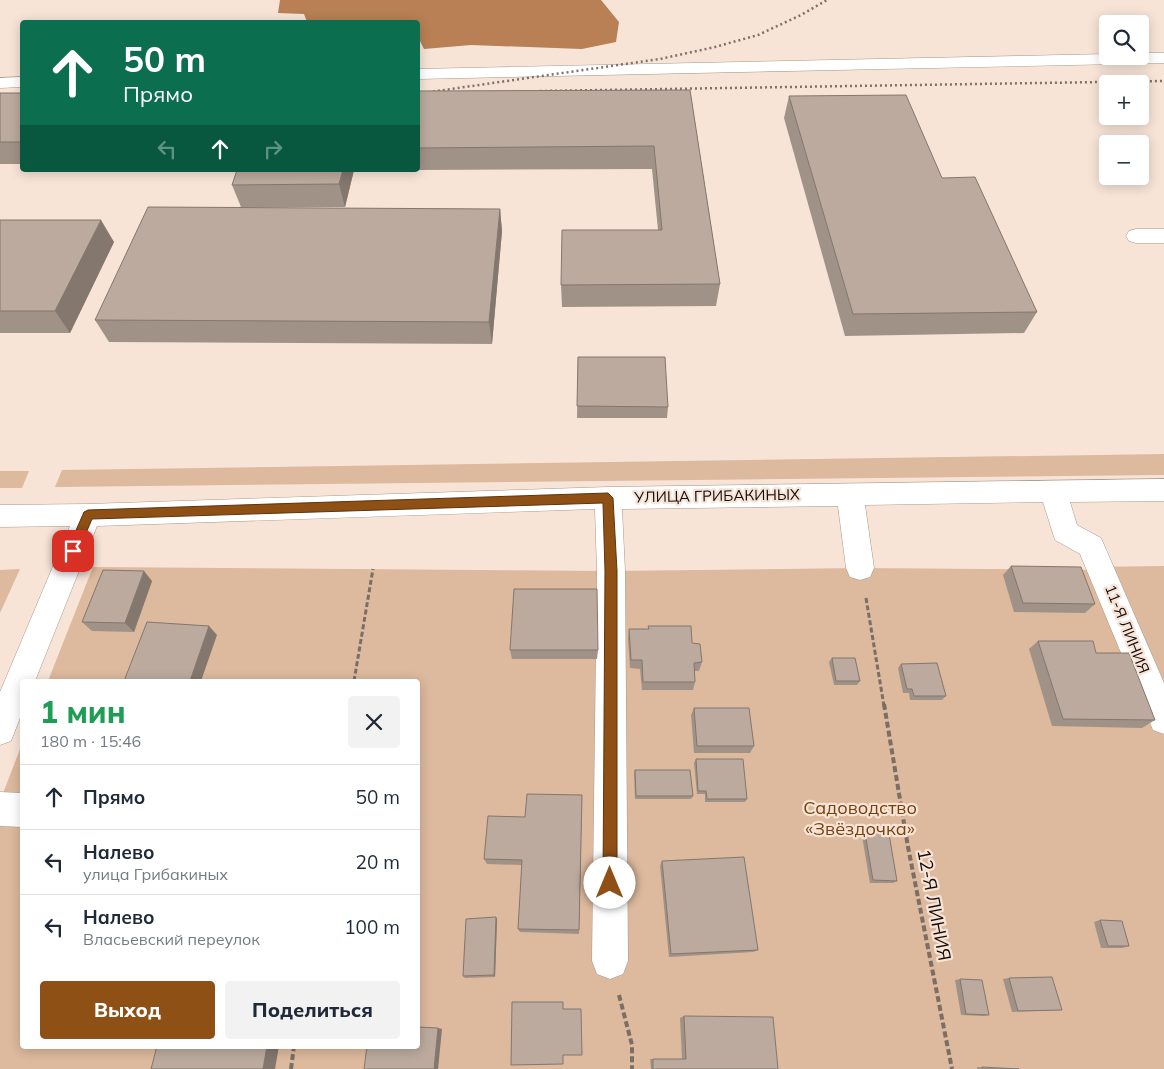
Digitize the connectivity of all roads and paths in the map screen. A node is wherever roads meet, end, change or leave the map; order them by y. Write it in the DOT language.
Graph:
graph roads {
  1 [pos="1164,58"];
  2 [pos="420,74"];
  3 [pos="20,82"];
  4 [pos="0,83"];
  5 [pos="1136,236"];
  6 [pos="1164,236"];
  7 [pos="1164,490"];
  8 [pos="1054,492"];
  9 [pos="850,495"];
  10 [pos="608,498"];
  11 [pos="88,515"];
  12 [pos="0,516"];
  13 [pos="860,568"];
  14 [pos="373,569"];
  15 [pos="21,679"];
  16 [pos="354,679"];
  17 [pos="20,681"];
  18 [pos="1164,719"];
  19 [pos="0,730"];
  20 [pos="0,809"];
  21 [pos="20,810"];
  22 [pos="610,961"];
  23 [pos="294,1049"];
  24 [pos="291,1069"];
  25 [pos="632,1069"];
  26 [pos="952,1069"];
  1 -- 2 [label="street"];
  3 -- 4 [label="street"];
  5 -- 6 [label="street"];
  7 -- 8 [label="street, УЛИЦА ГРИБАКИНЫХ"];
  8 -- 9 [label="street, УЛИЦА ГРИБАКИНЫХ"];
  8 -- 18 [label="street, 11-Я ЛИНИЯ"];
  9 -- 10 [label="street, УЛИЦА ГРИБАКИНЫХ"];
  9 -- 13 [label="street"];
  10 -- 11 [label="street, УЛИЦА ГРИБАКИНЫХ"];
  10 -- 22 [label="street"];
  11 -- 12 [label="street, УЛИЦА ГРИБАКИНЫХ"];
  11 -- 15 [label="street"];
  13 -- 26 [label="path, 12-Я ЛИНИЯ"];
  14 -- 16 [label="path"];
  17 -- 19 [label="street"];
  20 -- 21 [label="street"];
  22 -- 25 [label="path"];
  23 -- 24 [label="path"];
}
